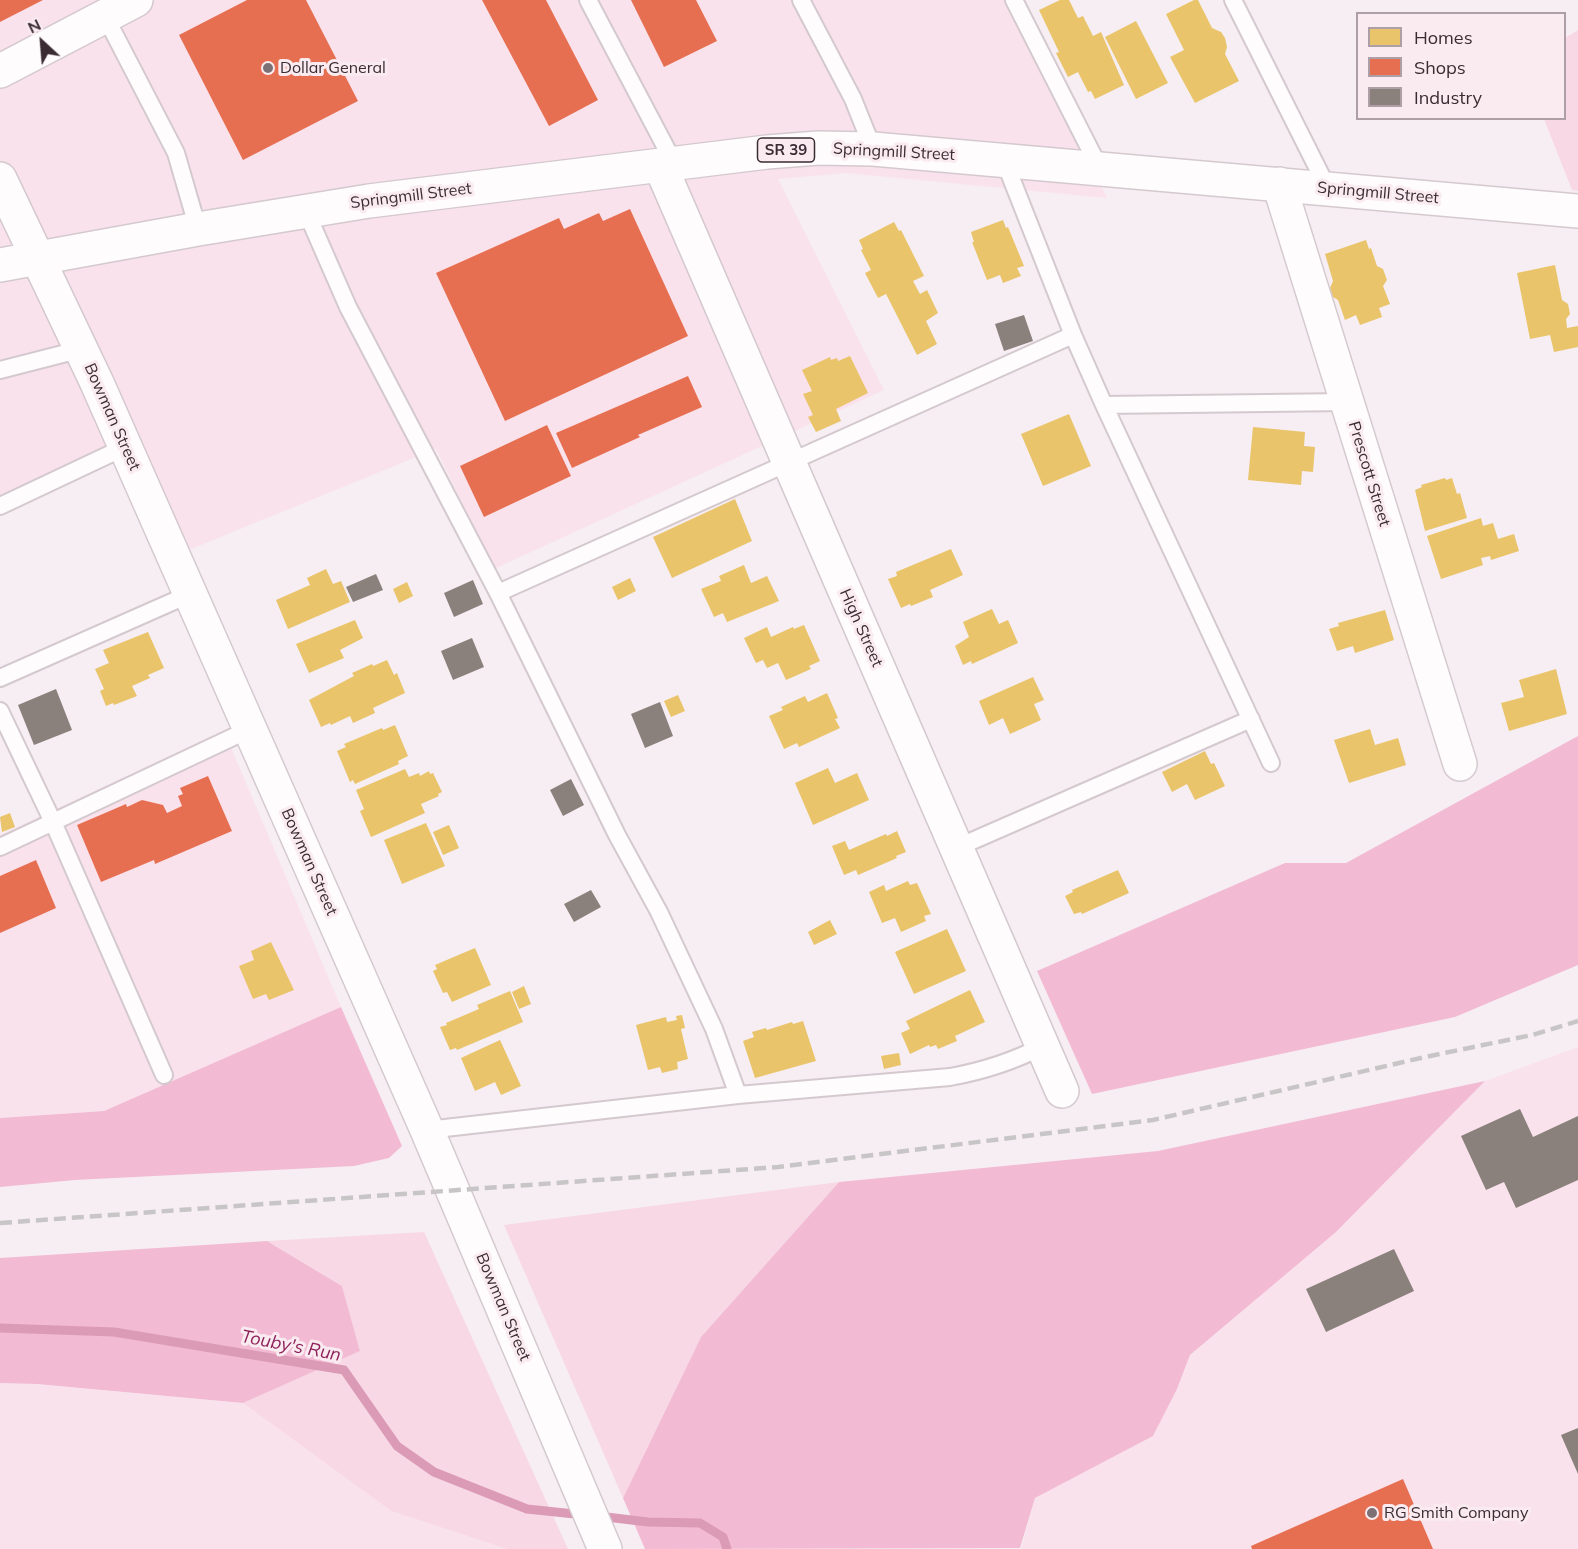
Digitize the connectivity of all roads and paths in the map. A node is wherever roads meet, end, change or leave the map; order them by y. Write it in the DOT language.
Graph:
graph roads {
  1 [pos="136,0"];
  2 [pos="588,0"];
  3 [pos="801,0"];
  4 [pos="1014,0"];
  5 [pos="1233,0"];
  6 [pos="105,16"];
  7 [pos="0,71"];
  8 [pos="873,149"];
  9 [pos="1004,160"];
  10 [pos="667,164"];
  11 [pos="1100,169"];
  12 [pos="0,179"];
  13 [pos="1279,184"];
  14 [pos="1328,189"];
  15 [pos="306,211"];
  16 [pos="1578,211"];
  17 [pos="198,229"];
  18 [pos="39,258"];
  19 [pos="0,265"];
  20 [pos="1073,335"];
  21 [pos="81,349"];
  22 [pos="0,370"];
  23 [pos="1347,402"];
  24 [pos="1104,405"];
  25 [pos="125,447"];
  26 [pos="788,461"];
  27 [pos="0,506"];
  28 [pos="498,593"];
  29 [pos="190,594"];
  30 [pos="0,678"];
  31 [pos="0,711"];
  32 [pos="1251,719"];
  33 [pos="250,729"];
  34 [pos="1271,763"];
  35 [pos="1460,764"];
  36 [pos="53,822"];
  37 [pos="0,847"];
  38 [pos="956,848"];
  39 [pos="1043,1046"];
  40 [pos="164,1075"];
  41 [pos="1062,1091"];
  42 [pos="738,1095"];
  43 [pos="427,1130"];
  44 [pos="604,1547"];
  1 -- 6 [label="street"];
  2 -- 10 [label="lane"];
  3 -- 8 [label="lane"];
  4 -- 11 [label="lane"];
  5 -- 14 [label="lane"];
  6 -- 7 [label="street"];
  6 -- 17 [label="lane"];
  8 -- 9 [label="street, Springmill Street / SR 39"];
  8 -- 10 [label="street, Springmill Street / SR 39"];
  9 -- 11 [label="street, Springmill Street / SR 39"];
  9 -- 20 [label="lane"];
  10 -- 15 [label="street, Springmill Street / SR 39"];
  10 -- 26 [label="street, High Street"];
  11 -- 13 [label="street, Springmill Street / SR 39"];
  12 -- 18 [label="street, Bowman Street"];
  13 -- 14 [label="street, Springmill Street / SR 39"];
  13 -- 23 [label="street, Prescott Street"];
  14 -- 16 [label="street, Springmill Street / SR 39"];
  15 -- 17 [label="street, Springmill Street / SR 39"];
  15 -- 28 [label="lane"];
  17 -- 18 [label="street, Springmill Street / SR 39"];
  18 -- 19 [label="street, Springmill Street / SR 39"];
  18 -- 21 [label="street, Bowman Street"];
  20 -- 24 [label="lane"];
  20 -- 26 [label="lane"];
  21 -- 22 [label="lane"];
  21 -- 25 [label="street, Bowman Street"];
  23 -- 24 [label="lane"];
  23 -- 35 [label="street, Prescott Street"];
  24 -- 32 [label="lane"];
  25 -- 27 [label="lane"];
  25 -- 29 [label="street, Bowman Street"];
  26 -- 28 [label="lane"];
  26 -- 38 [label="street, High Street"];
  28 -- 42 [label="lane"];
  29 -- 30 [label="lane"];
  29 -- 33 [label="street, Bowman Street"];
  31 -- 36 [label="lane"];
  32 -- 34 [label="lane"];
  32 -- 38 [label="lane"];
  33 -- 36 [label="lane"];
  33 -- 43 [label="street, Bowman Street"];
  36 -- 37 [label="lane"];
  36 -- 40 [label="lane"];
  38 -- 39 [label="street, High Street"];
  39 -- 41 [label="street, High Street"];
  39 -- 42 [label="lane"];
  42 -- 43 [label="lane"];
  43 -- 44 [label="street, Bowman Street"];
}
